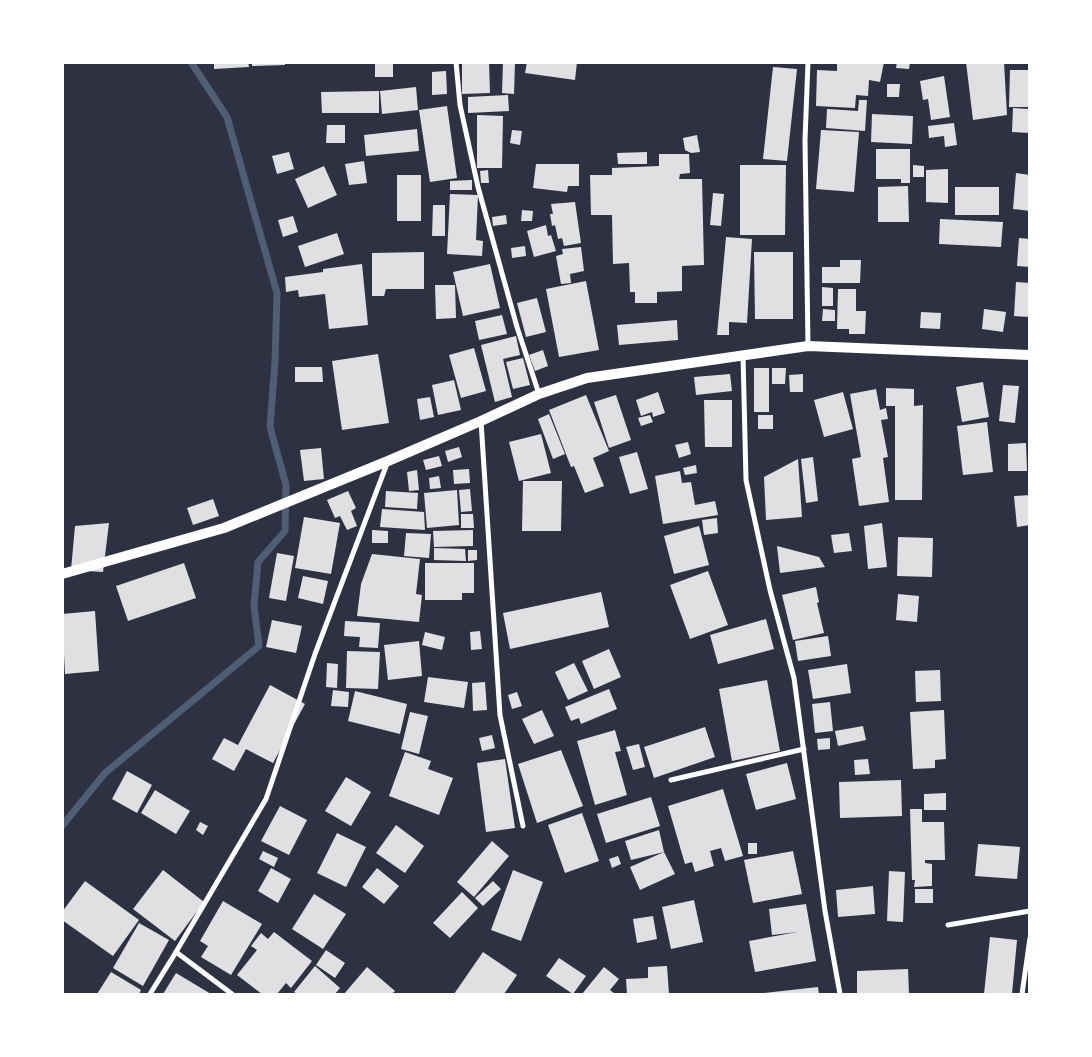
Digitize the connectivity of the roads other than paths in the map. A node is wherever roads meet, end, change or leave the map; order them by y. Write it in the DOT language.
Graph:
graph roads {
  1 [pos="456,62"];
  2 [pos="808,62"];
  3 [pos="808,346"];
  4 [pos="1030,355"];
  5 [pos="743,356"];
  6 [pos="538,394"];
  7 [pos="481,421"];
  8 [pos="388,461"];
  9 [pos="62,574"];
  10 [pos="804,750"];
  11 [pos="671,780"];
  12 [pos="523,826"];
  13 [pos="1030,911"];
  14 [pos="948,925"];
  15 [pos="1030,938"];
  16 [pos="176,952"];
  17 [pos="150,994"];
  18 [pos="232,994"];
  19 [pos="840,994"];
  20 [pos="1022,994"];
  1 -- 6 [label="street"];
  2 -- 3 [label="street"];
  3 -- 4 [label="main road"];
  3 -- 5 [label="main road"];
  5 -- 6 [label="main road"];
  5 -- 10 [label="street"];
  6 -- 7 [label="main road"];
  7 -- 8 [label="main road"];
  7 -- 12 [label="street"];
  8 -- 9 [label="main road"];
  8 -- 16 [label="street"];
  10 -- 11 [label="street"];
  10 -- 19 [label="street"];
  13 -- 14 [label="street"];
  15 -- 20 [label="street"];
  16 -- 17 [label="street"];
  16 -- 18 [label="street"];
}
